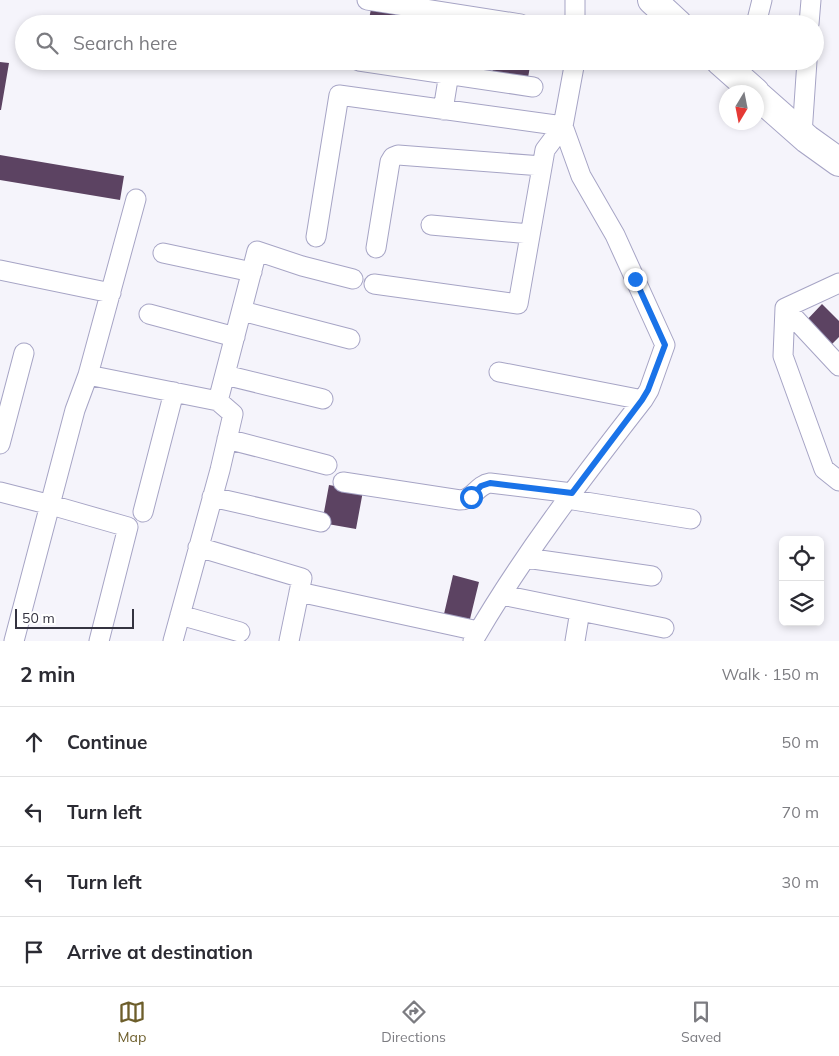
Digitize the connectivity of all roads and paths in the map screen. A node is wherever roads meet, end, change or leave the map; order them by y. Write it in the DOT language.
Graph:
graph roads {
  1 [pos="367,0"];
  2 [pos="575,0"];
  3 [pos="652,0"];
  4 [pos="762,0"];
  5 [pos="811,0"];
  6 [pos="458,13"];
  7 [pos="575,15"];
  8 [pos="668,15"];
  9 [pos="758,15"];
  10 [pos="810,15"];
  11 [pos="450,70"];
  12 [pos="459,70"];
  13 [pos="573,70"];
  14 [pos="733,70"];
  15 [pos="806,70"];
  16 [pos="750,82"];
  17 [pos="533,86"];
  18 [pos="444,110"];
  19 [pos="563,126"];
  20 [pos="802,134"];
  21 [pos="839,162"];
  22 [pos="542,166"];
  23 [pos="136,198"];
  24 [pos="431,225"];
  25 [pos="530,234"];
  26 [pos="316,237"];
  27 [pos="376,248"];
  28 [pos="163,253"];
  29 [pos="0,270"];
  30 [pos="252,272"];
  31 [pos="353,279"];
  32 [pos="839,283"];
  33 [pos="374,284"];
  34 [pos="110,293"];
  35 [pos="785,308"];
  36 [pos="242,311"];
  37 [pos="149,314"];
  38 [pos="235,337"];
  39 [pos="350,339"];
  40 [pos="24,353"];
  41 [pos="839,366"];
  42 [pos="499,372"];
  43 [pos="225,374"];
  44 [pos="88,375"];
  45 [pos="174,392"];
  46 [pos="323,399"];
  47 [pos="642,400"];
  48 [pos="218,401"];
  49 [pos="227,439"];
  50 [pos="0,444"];
  51 [pos="327,465"];
  52 [pos="839,481"];
  53 [pos="342,482"];
  54 [pos="0,492"];
  55 [pos="570,496"];
  56 [pos="212,497"];
  57 [pos="51,505"];
  58 [pos="143,512"];
  59 [pos="691,519"];
  60 [pos="320,522"];
  61 [pos="198,548"];
  62 [pos="526,558"];
  63 [pos="652,576"];
  64 [pos="299,592"];
  65 [pos="502,595"];
  66 [pos="580,611"];
  67 [pos="180,615"];
  68 [pos="664,628"];
  69 [pos="240,632"];
  70 [pos="475,636"];
  71 [pos="14,641"];
  72 [pos="99,641"];
  73 [pos="173,641"];
  74 [pos="289,641"];
  75 [pos="575,641"];
  1 -- 6 [label="street"];
  2 -- 7 [label="street"];
  3 -- 8 [label="street"];
  4 -- 9 [label="street"];
  5 -- 10 [label="street"];
  11 -- 18 [label="street"];
  12 -- 17 [label="street"];
  13 -- 19 [label="street"];
  14 -- 16 [label="street"];
  15 -- 20 [label="street"];
  16 -- 20 [label="street"];
  18 -- 19 [label="street"];
  18 -- 26 [label="street"];
  19 -- 22 [label="street"];
  19 -- 47 [label="street"];
  20 -- 21 [label="street"];
  22 -- 25 [label="street"];
  22 -- 27 [label="street"];
  23 -- 34 [label="street"];
  24 -- 25 [label="street"];
  25 -- 33 [label="street"];
  28 -- 30 [label="street"];
  29 -- 34 [label="street"];
  30 -- 31 [label="street"];
  30 -- 36 [label="street"];
  32 -- 35 [label="street"];
  34 -- 44 [label="street"];
  35 -- 41 [label="street"];
  35 -- 52 [label="street"];
  36 -- 38 [label="street"];
  36 -- 39 [label="street"];
  37 -- 38 [label="street"];
  38 -- 43 [label="street"];
  40 -- 50 [label="street"];
  42 -- 47 [label="street"];
  43 -- 46 [label="street"];
  43 -- 48 [label="street"];
  44 -- 45 [label="street"];
  44 -- 57 [label="street"];
  45 -- 48 [label="street"];
  45 -- 58 [label="street"];
  47 -- 55 [label="street"];
  48 -- 49 [label="street"];
  49 -- 51 [label="street"];
  49 -- 56 [label="street"];
  53 -- 55 [label="street"];
  54 -- 57 [label="street"];
  55 -- 59 [label="street"];
  55 -- 62 [label="street"];
  56 -- 60 [label="street"];
  56 -- 61 [label="street"];
  57 -- 71 [label="street"];
  57 -- 72 [label="street"];
  61 -- 64 [label="street"];
  61 -- 67 [label="street"];
  62 -- 63 [label="street"];
  62 -- 65 [label="street"];
  64 -- 70 [label="street"];
  64 -- 74 [label="street"];
  65 -- 66 [label="street"];
  65 -- 70 [label="street"];
  66 -- 68 [label="street"];
  66 -- 75 [label="street"];
  67 -- 69 [label="street"];
  67 -- 73 [label="street"];
}
